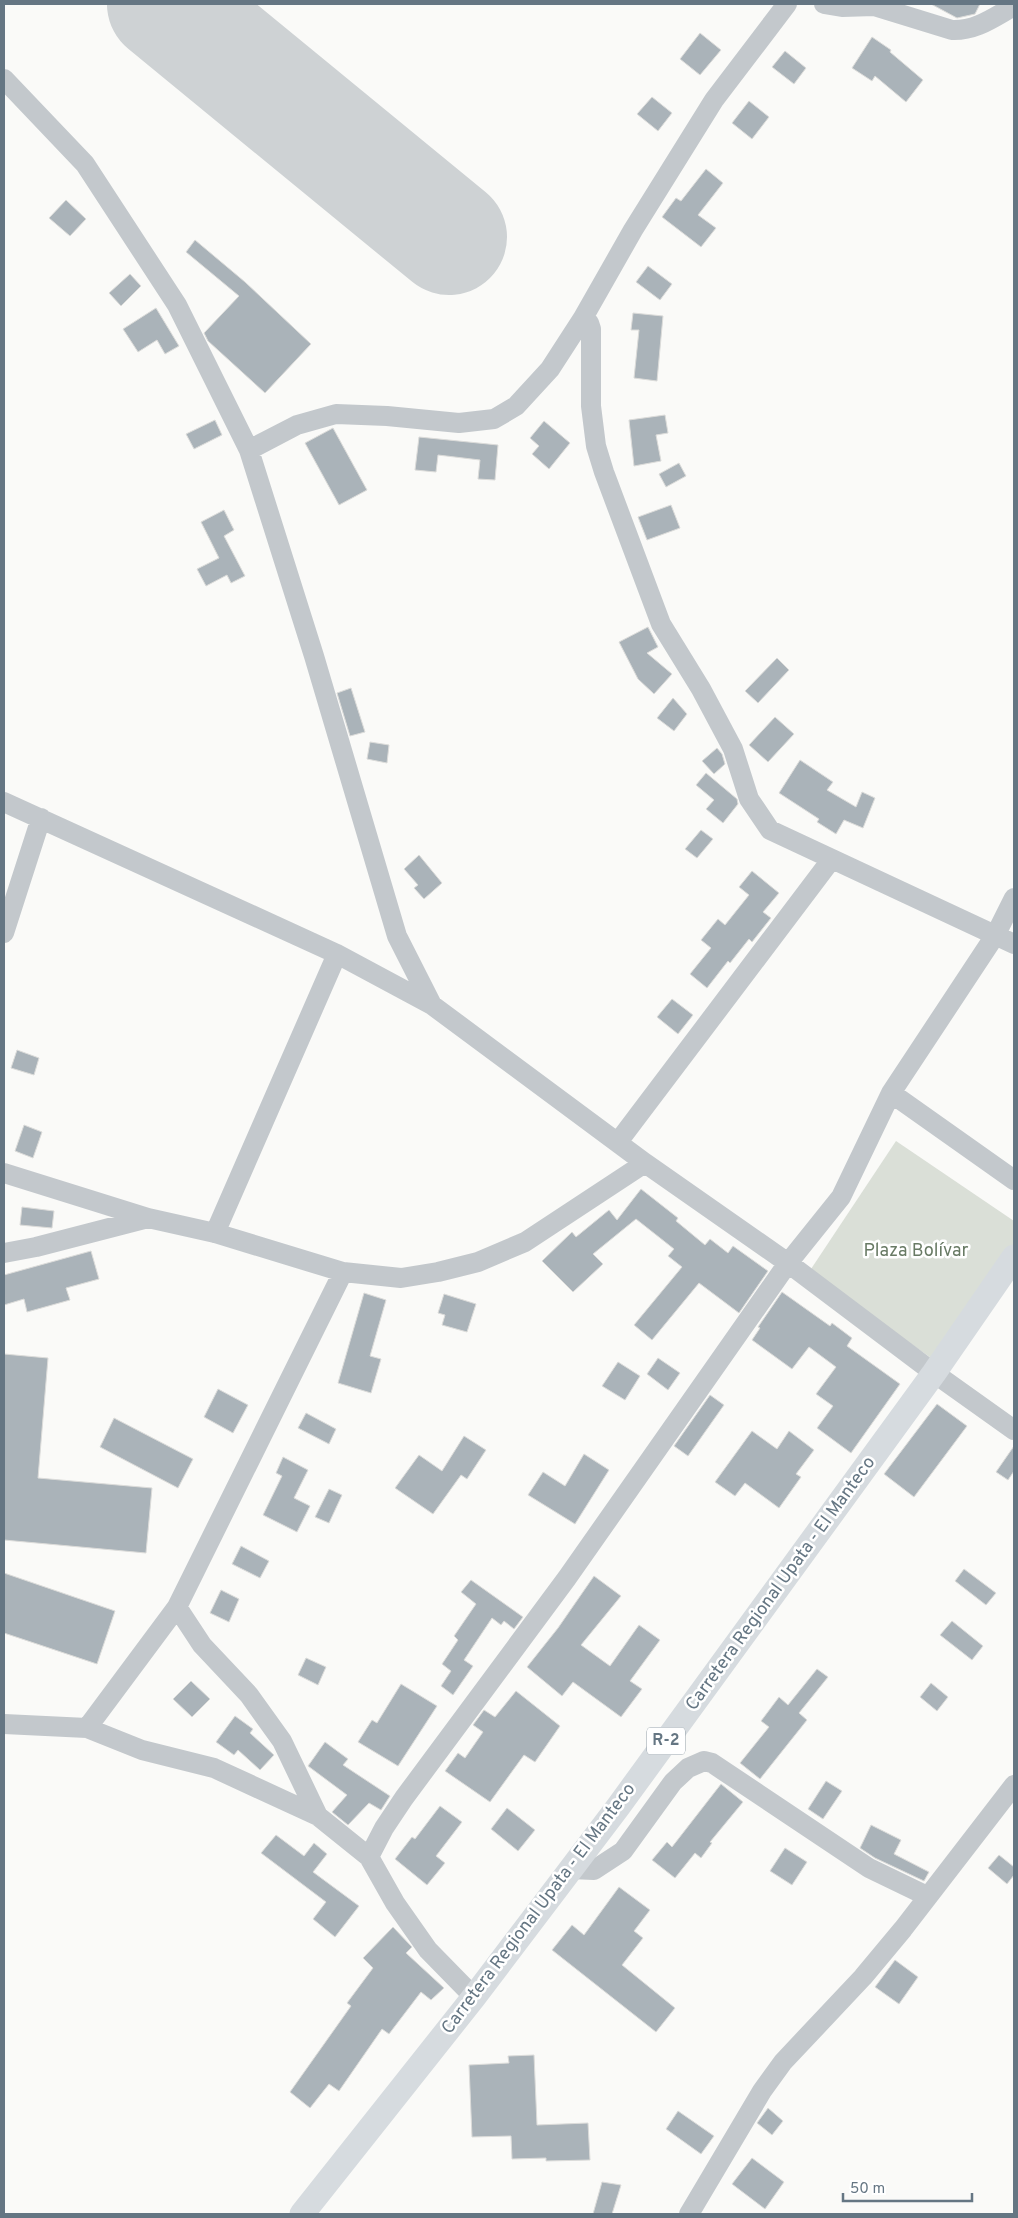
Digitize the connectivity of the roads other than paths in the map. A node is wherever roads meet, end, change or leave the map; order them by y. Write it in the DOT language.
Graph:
graph roads {
  1 [pos="786,4"];
  2 [pos="824,4"];
  3 [pos="1014,6"];
  4 [pos="4,78"];
  5 [pos="583,318"];
  6 [pos="249,450"];
  7 [pos="4,802"];
  8 [pos="41,818"];
  9 [pos="831,860"];
  10 [pos="1014,898"];
  11 [pos="4,933"];
  12 [pos="996,934"];
  13 [pos="1014,944"];
  14 [pos="337,954"];
  15 [pos="432,1005"];
  16 [pos="890,1093"];
  17 [pos="618,1142"];
  18 [pos="645,1163"];
  19 [pos="4,1174"];
  20 [pos="1014,1180"];
  21 [pos="148,1218"];
  22 [pos="215,1233"];
  23 [pos="4,1253"];
  24 [pos="1014,1257"];
  25 [pos="788,1263"];
  26 [pos="344,1272"];
  27 [pos="934,1373"];
  28 [pos="1014,1430"];
  29 [pos="177,1607"];
  30 [pos="4,1724"];
  31 [pos="87,1728"];
  32 [pos="1012,1793"];
  33 [pos="318,1816"];
  34 [pos="369,1857"];
  35 [pos="571,1869"];
  36 [pos="927,1896"];
  37 [pos="474,1997"];
  38 [pos="302,2214"];
  39 [pos="689,2214"];
  1 -- 5 [label="street"];
  2 -- 3 [label="street"];
  4 -- 6 [label="street"];
  5 -- 6 [label="street"];
  5 -- 9 [label="street"];
  6 -- 15 [label="street"];
  7 -- 8 [label="street"];
  8 -- 11 [label="street"];
  8 -- 14 [label="street"];
  9 -- 12 [label="street"];
  9 -- 17 [label="street"];
  10 -- 12 [label="street"];
  12 -- 13 [label="street"];
  12 -- 16 [label="street"];
  14 -- 15 [label="street"];
  14 -- 22 [label="street"];
  15 -- 17 [label="street"];
  16 -- 20 [label="street"];
  16 -- 25 [label="street"];
  17 -- 18 [label="street"];
  18 -- 25 [label="street"];
  18 -- 26 [label="street"];
  19 -- 21 [label="street"];
  21 -- 22 [label="street"];
  21 -- 23 [label="street"];
  22 -- 26 [label="street"];
  24 -- 27 [label="main road, Carretera Regional Upata - El Manteco / R-2"];
  25 -- 27 [label="street"];
  25 -- 34 [label="street"];
  26 -- 29 [label="street"];
  27 -- 28 [label="street"];
  27 -- 35 [label="main road, Carretera Regional Upata - El Manteco / R-2"];
  29 -- 31 [label="street"];
  29 -- 33 [label="street"];
  30 -- 31 [label="street"];
  31 -- 33 [label="street"];
  32 -- 36 [label="street"];
  33 -- 34 [label="street"];
  34 -- 37 [label="street"];
  35 -- 36 [label="street"];
  35 -- 37 [label="main road, Carretera Regional Upata - El Manteco / R-2"];
  36 -- 39 [label="street"];
  37 -- 38 [label="main road, Carretera Regional Upata - El Manteco / R-2"];
}
